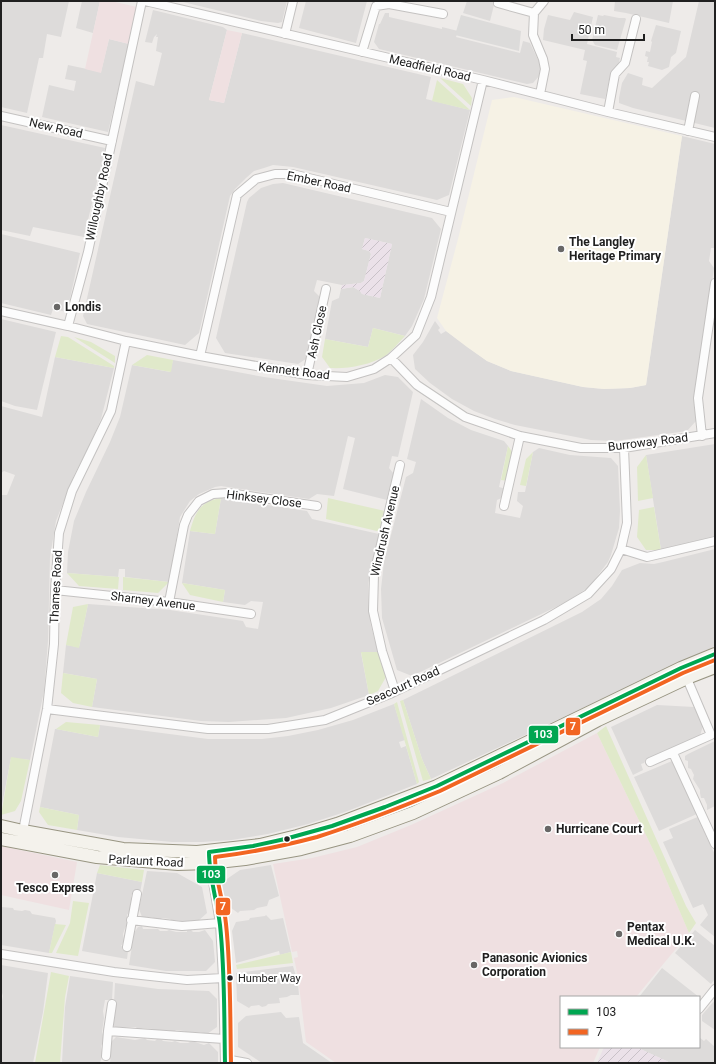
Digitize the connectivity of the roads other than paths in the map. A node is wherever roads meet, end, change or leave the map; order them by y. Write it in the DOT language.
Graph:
graph roads {
  1 [pos="144,1"];
  2 [pos="293,1"];
  3 [pos="544,1"];
  4 [pos="498,3"];
  5 [pos="534,13"];
  6 [pos="442,14"];
  7 [pos="636,19"];
  8 [pos="285,34"];
  9 [pos="362,52"];
  10 [pos="483,80"];
  11 [pos="540,94"];
  12 [pos="696,96"];
  13 [pos="608,112"];
  14 [pos="1,116"];
  15 [pos="688,131"];
  16 [pos="715,137"];
  17 [pos="112,141"];
  18 [pos="451,212"];
  19 [pos="715,283"];
  20 [pos="326,289"];
  21 [pos="1,310"];
  22 [pos="68,326"];
  23 [pos="126,342"];
  24 [pos="200,356"];
  25 [pos="391,358"];
  26 [pos="307,375"];
  27 [pos="715,434"];
  28 [pos="520,436"];
  29 [pos="702,436"];
  30 [pos="624,448"];
  31 [pos="400,465"];
  32 [pos="317,506"];
  33 [pos="504,506"];
  34 [pos="715,541"];
  35 [pos="621,549"];
  36 [pos="55,590"];
  37 [pos="169,602"];
  38 [pos="251,614"];
  39 [pos="715,654"];
  40 [pos="715,667"];
  41 [pos="684,673"];
  42 [pos="395,692"];
  43 [pos="47,709"];
  44 [pos="713,734"];
  45 [pos="673,753"];
  46 [pos="650,762"];
  47 [pos="1,826"];
  48 [pos="21,837"];
  49 [pos="1,838"];
  50 [pos="715,844"];
  51 [pos="209,858"];
  52 [pos="137,894"];
  53 [pos="131,920"];
  54 [pos="220,923"];
  55 [pos="127,947"];
  56 [pos="1,954"];
  57 [pos="224,978"];
  58 [pos="715,989"];
  59 [pos="112,1004"];
  60 [pos="700,1007"];
  61 [pos="108,1030"];
  62 [pos="224,1039"];
  63 [pos="106,1056"];
  64 [pos="225,1061"];
  65 [pos="247,1063"];
  1 -- 8 [label="street, Meadfield Road"];
  1 -- 17 [label="street, Willoughby Road"];
  2 -- 8 [label="street"];
  3 -- 5 [label="street"];
  4 -- 5 [label="street"];
  5 -- 11 [label="street"];
  6 -- 9 [label="street"];
  7 -- 13 [label="street"];
  8 -- 9 [label="street, Meadfield Road"];
  9 -- 10 [label="street, Meadfield Road"];
  10 -- 11 [label="street, Meadfield Road"];
  10 -- 18 [label="street, Kennett Road"];
  11 -- 13 [label="street, Meadfield Road"];
  12 -- 15 [label="street"];
  13 -- 15 [label="street, Meadfield Road"];
  14 -- 17 [label="street, New Road"];
  15 -- 16 [label="street, Meadfield Road"];
  17 -- 22 [label="street, Willoughby Road"];
  18 -- 24 [label="street, Ember Road"];
  18 -- 25 [label="street, Kennett Road"];
  19 -- 29 [label="street"];
  20 -- 26 [label="street, Ash Close"];
  21 -- 22 [label="street"];
  22 -- 23 [label="street, Kennett Road"];
  23 -- 24 [label="street, Kennett Road"];
  23 -- 36 [label="street, Thames Road"];
  24 -- 26 [label="street, Kennett Road"];
  25 -- 26 [label="street, Kennett Road"];
  25 -- 28 [label="street, Burroway Road"];
  27 -- 29 [label="street, Burroway Road"];
  28 -- 30 [label="street, Burroway Road"];
  28 -- 33 [label="street"];
  29 -- 30 [label="street, Burroway Road"];
  30 -- 35 [label="street, Seacourt Road"];
  31 -- 42 [label="street, Windrush Avenue"];
  32 -- 37 [label="street, Hinksey Close"];
  34 -- 35 [label="street"];
  35 -- 42 [label="street, Seacourt Road"];
  36 -- 37 [label="street, Sharney Avenue"];
  36 -- 43 [label="street, Thames Road"];
  37 -- 38 [label="street, Sharney Avenue"];
  39 -- 41 [label="street, Parlaunt Road"];
  40 -- 41 [label="street, Parlaunt Road"];
  41 -- 44 [label="street"];
  41 -- 51 [label="street, Parlaunt Road"];
  41 -- 51 [label="street, Parlaunt Road"];
  42 -- 43 [label="street, Seacourt Road"];
  43 -- 48 [label="street, Thames Road"];
  44 -- 45 [label="street"];
  45 -- 46 [label="street"];
  45 -- 50 [label="street"];
  47 -- 48 [label="street, Parlaunt Road"];
  48 -- 49 [label="street, Parlaunt Road"];
  48 -- 51 [label="street, Parlaunt Road"];
  51 -- 54 [label="street"];
  52 -- 53 [label="street"];
  53 -- 54 [label="street"];
  53 -- 55 [label="street"];
  54 -- 57 [label="street"];
  56 -- 57 [label="street"];
  57 -- 62 [label="street"];
  58 -- 60 [label="street"];
  59 -- 61 [label="street"];
  61 -- 62 [label="street"];
  61 -- 63 [label="street"];
  62 -- 64 [label="street"];
  64 -- 65 [label="street"];
}
